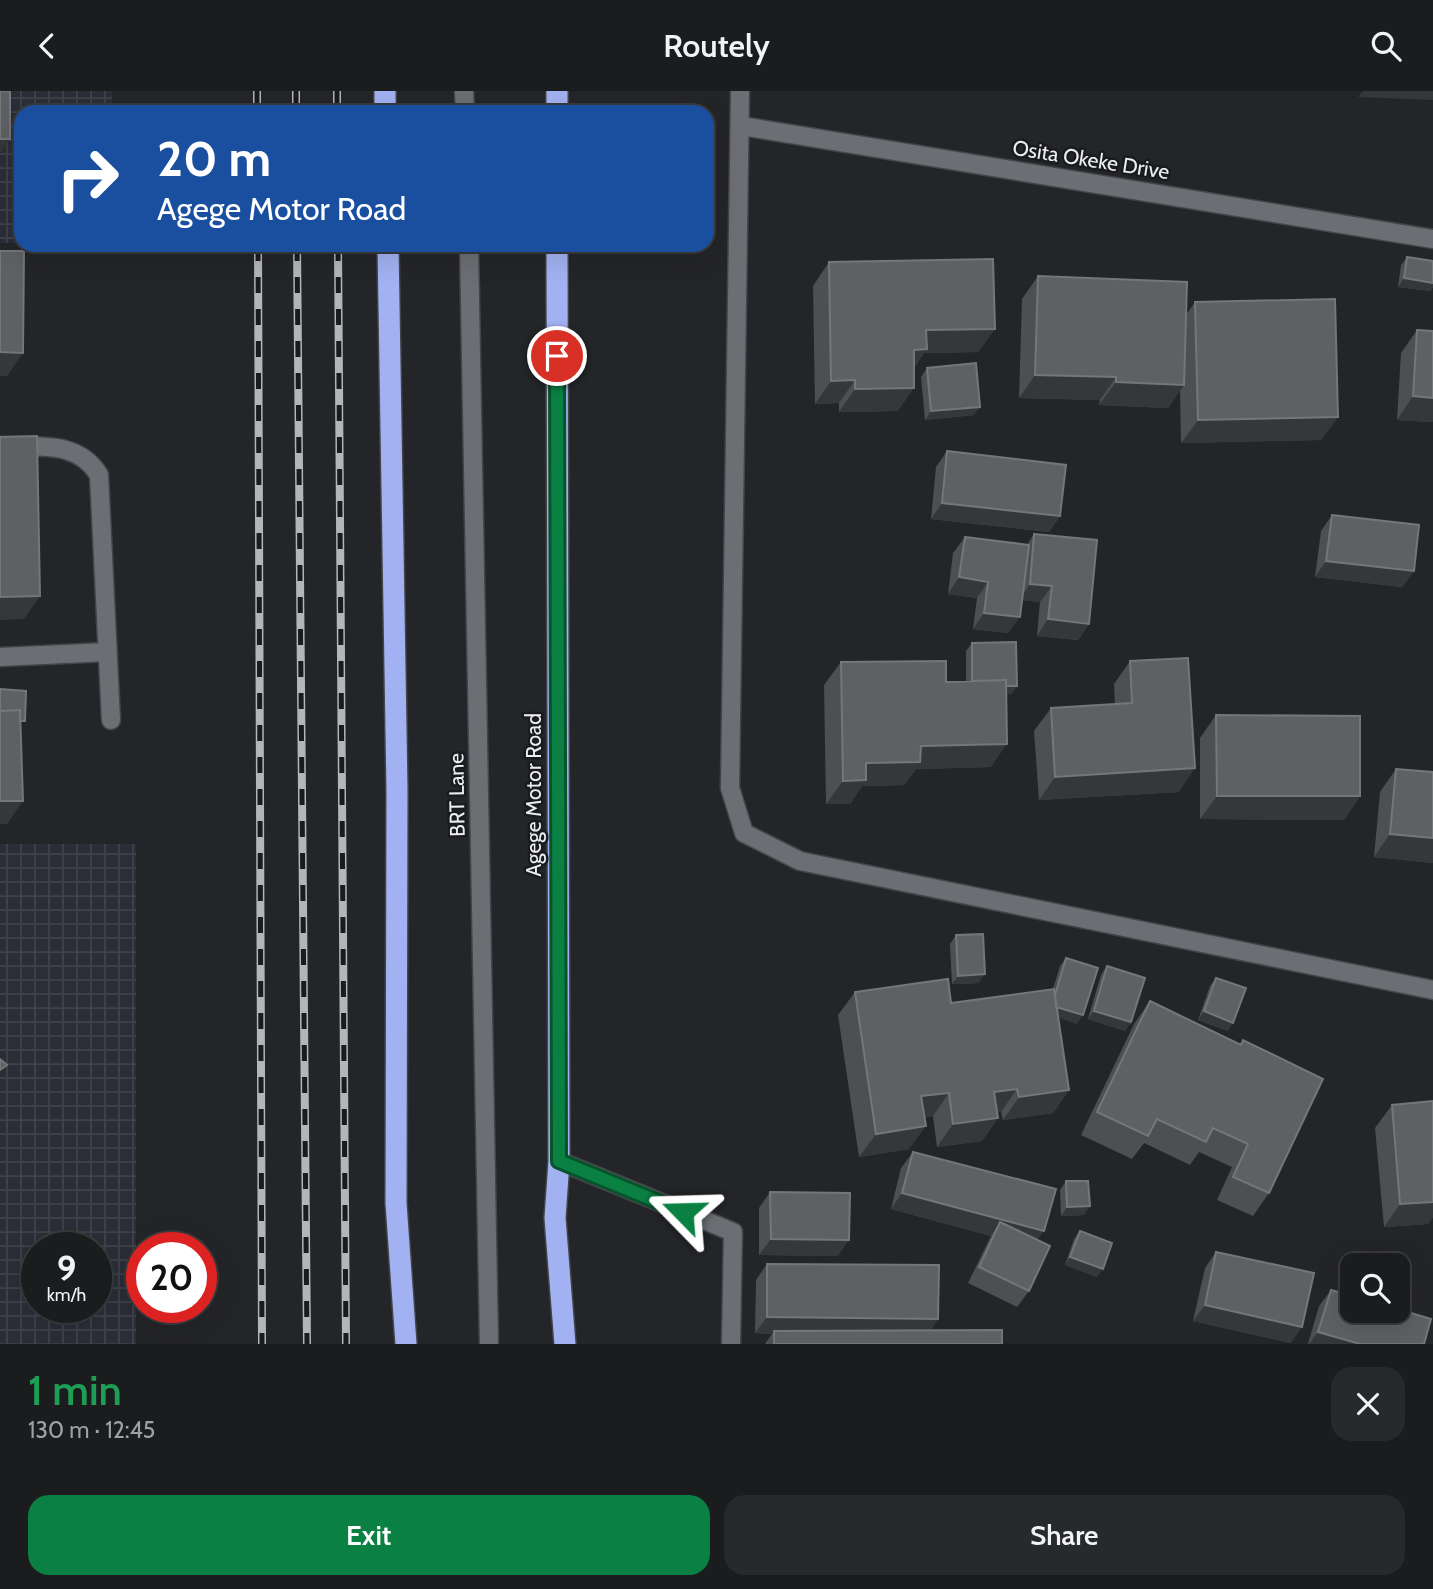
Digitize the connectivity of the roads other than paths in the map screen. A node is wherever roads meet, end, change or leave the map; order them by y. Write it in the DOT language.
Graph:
graph roads {
  1 [pos="740,91"];
  2 [pos="742,126"];
  3 [pos="1433,239"];
  4 [pos="388,252"];
  5 [pos="469,252"];
  6 [pos="557,252"];
  7 [pos="0,446"];
  8 [pos="107,652"];
  9 [pos="0,657"];
  10 [pos="111,720"];
  11 [pos="1433,990"];
  12 [pos="559,1161"];
  13 [pos="406,1344"];
  14 [pos="489,1344"];
  15 [pos="565,1344"];
  16 [pos="731,1344"];
  1 -- 2 [label="street"];
  2 -- 3 [label="street, Osita Okeke Drive"];
  2 -- 11 [label="street"];
  4 -- 13 [label="highway"];
  5 -- 14 [label="street, BRT Lane"];
  6 -- 12 [label="highway, Agege Motor Road"];
  7 -- 8 [label="street"];
  8 -- 9 [label="street"];
  8 -- 10 [label="street"];
  12 -- 15 [label="highway, Agege Motor Road"];
  12 -- 16 [label="street"];
}
